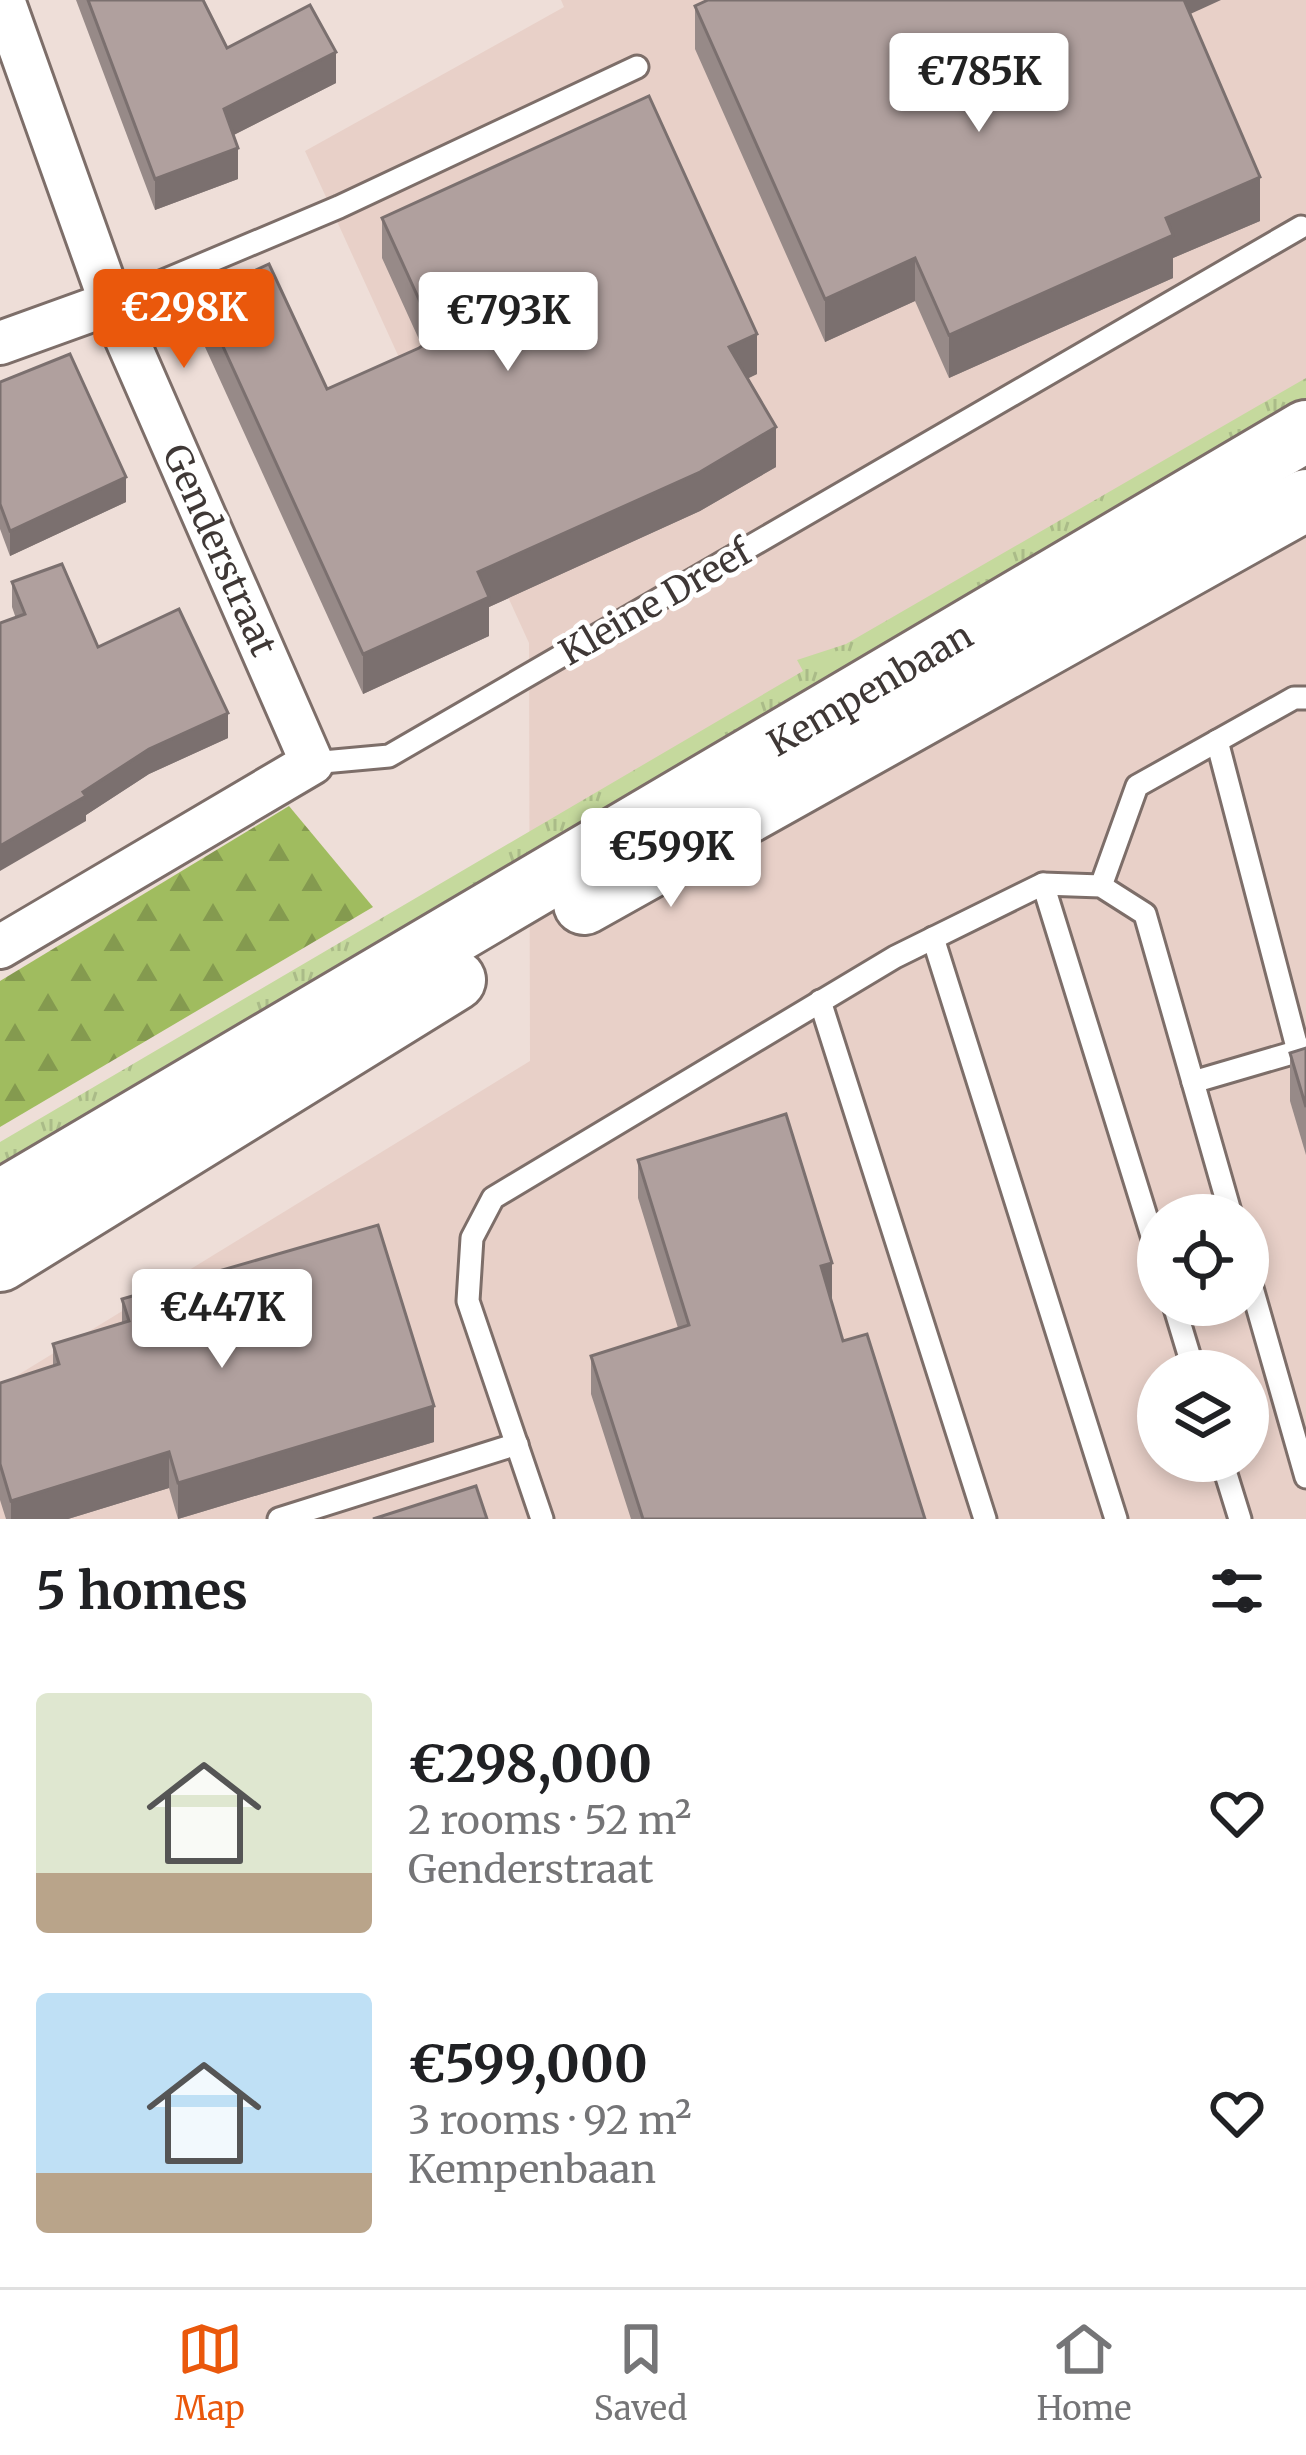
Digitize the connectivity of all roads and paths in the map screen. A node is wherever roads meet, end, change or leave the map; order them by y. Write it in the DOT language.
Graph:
graph roads {
  1 [pos="3,0"];
  2 [pos="637,67"];
  3 [pos="1300,227"];
  4 [pos="111,303"];
  5 [pos="0,344"];
  6 [pos="1306,431"];
  7 [pos="1306,500"];
  8 [pos="1306,698"];
  9 [pos="1217,742"];
  10 [pos="312,763"];
  11 [pos="1043,884"];
  12 [pos="1101,886"];
  13 [pos="932,938"];
  14 [pos="0,947"];
  15 [pos="820,1001"];
  16 [pos="1302,1050"];
  17 [pos="1193,1082"];
  18 [pos="1139,1194"];
  19 [pos="1225,1194"];
  20 [pos="0,1201"];
  21 [pos="0,1261"];
  22 [pos="1263,1326"];
  23 [pos="517,1444"];
  24 [pos="1306,1477"];
  25 [pos="1229,1482"];
  26 [pos="279,1519"];
  27 [pos="542,1519"];
  28 [pos="985,1519"];
  29 [pos="1116,1519"];
  30 [pos="1240,1519"];
  1 -- 4 [label="street, Genderstraat"];
  2 -- 4 [label="lane"];
  3 -- 10 [label="lane, Kleine Dreef"];
  4 -- 5 [label="street"];
  4 -- 10 [label="street, Genderstraat"];
  6 -- 20 [label="main road, Kempenbaan"];
  7 -- 21 [label="main road, Kempenbaan"];
  8 -- 9 [label="lane"];
  9 -- 12 [label="lane"];
  9 -- 16 [label="lane"];
  10 -- 14 [label="street, Kleine Dreef"];
  11 -- 12 [label="lane"];
  11 -- 13 [label="lane"];
  11 -- 18 [label="lane"];
  12 -- 17 [label="lane"];
  13 -- 15 [label="lane"];
  13 -- 29 [label="lane"];
  15 -- 23 [label="lane"];
  15 -- 28 [label="lane"];
  16 -- 17 [label="lane"];
  17 -- 19 [label="lane"];
  22 -- 24 [label="lane"];
  23 -- 26 [label="lane"];
  23 -- 27 [label="lane"];
  25 -- 30 [label="lane"];
}
